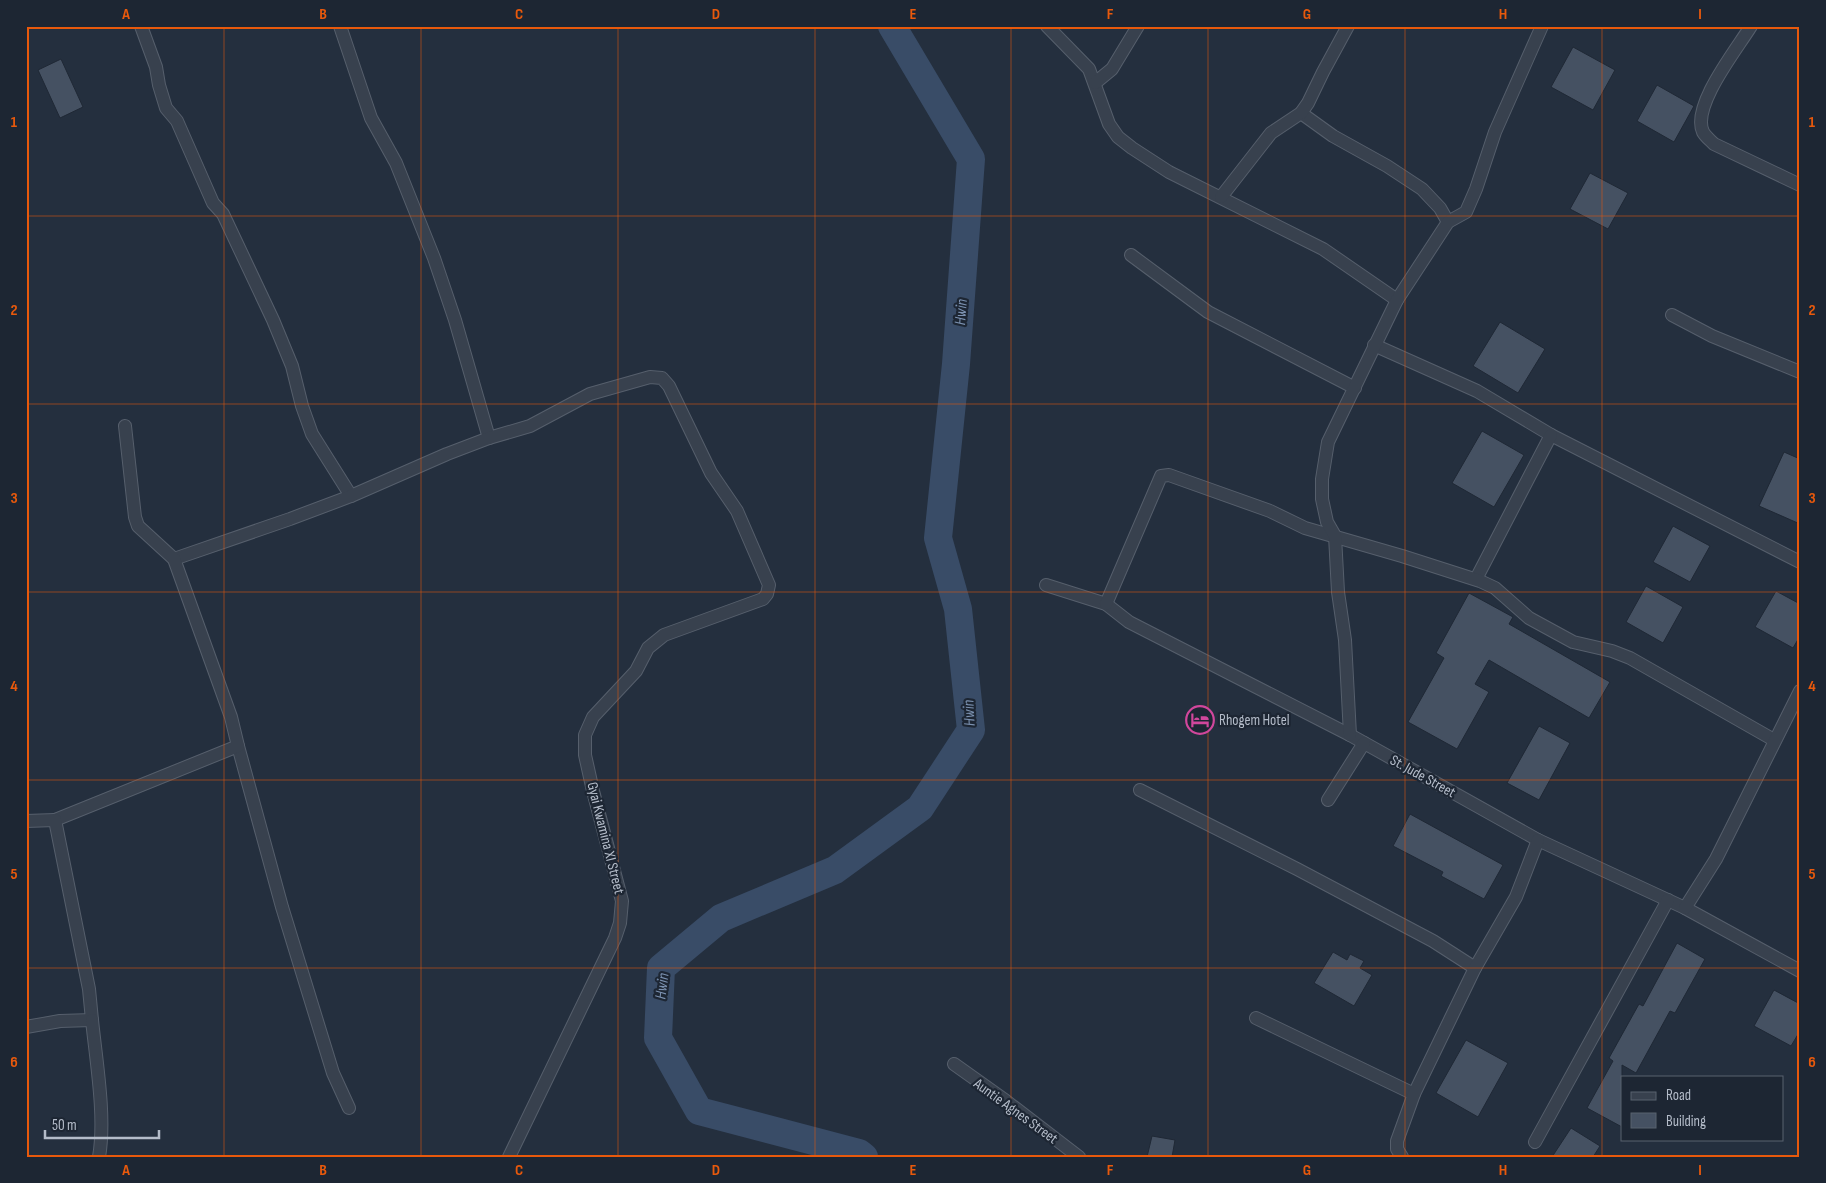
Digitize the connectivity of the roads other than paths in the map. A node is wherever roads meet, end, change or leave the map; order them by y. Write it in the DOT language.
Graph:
graph roads {
  1 [pos="140,26"];
  2 [pos="340,26"];
  3 [pos="1047,26"];
  4 [pos="1138,26"];
  5 [pos="1348,26"];
  6 [pos="1542,26"];
  7 [pos="1751,26"];
  8 [pos="1095,83"];
  9 [pos="1301,113"];
  10 [pos="1800,185"];
  11 [pos="1221,197"];
  12 [pos="1448,222"];
  13 [pos="1131,255"];
  14 [pos="1396,300"];
  15 [pos="1672,315"];
  16 [pos="1374,345"];
  17 [pos="1800,372"];
  18 [pos="1355,388"];
  19 [pos="125,426"];
  20 [pos="1551,435"];
  21 [pos="489,438"];
  22 [pos="351,496"];
  23 [pos="1335,536"];
  24 [pos="174,559"];
  25 [pos="1800,562"];
  26 [pos="1476,579"];
  27 [pos="1046,585"];
  28 [pos="1106,604"];
  29 [pos="1800,691"];
  30 [pos="1350,736"];
  31 [pos="1774,740"];
  32 [pos="1364,743"];
  33 [pos="238,746"];
  34 [pos="1140,790"];
  35 [pos="1328,800"];
  36 [pos="55,820"];
  37 [pos="26,821"];
  38 [pos="1538,840"];
  39 [pos="1668,900"];
  40 [pos="1685,908"];
  41 [pos="1475,968"];
  42 [pos="1800,970"];
  43 [pos="1256,1018"];
  44 [pos="92,1020"];
  45 [pos="26,1027"];
  46 [pos="954,1064"];
  47 [pos="1414,1094"];
  48 [pos="349,1108"];
  49 [pos="1535,1142"];
  50 [pos="99,1157"];
  51 [pos="509,1157"];
  52 [pos="1079,1157"];
  53 [pos="1402,1157"];
  1 -- 22 [label="street"];
  2 -- 21 [label="street"];
  3 -- 8 [label="street"];
  4 -- 8 [label="street"];
  5 -- 9 [label="street"];
  6 -- 12 [label="street"];
  7 -- 10 [label="street"];
  8 -- 11 [label="street"];
  9 -- 11 [label="street"];
  9 -- 12 [label="street"];
  11 -- 14 [label="street"];
  12 -- 14 [label="street"];
  13 -- 18 [label="street"];
  14 -- 16 [label="street"];
  15 -- 17 [label="street"];
  16 -- 18 [label="street"];
  16 -- 20 [label="street"];
  18 -- 23 [label="street"];
  19 -- 24 [label="street"];
  20 -- 25 [label="street"];
  20 -- 26 [label="street"];
  21 -- 22 [label="street"];
  21 -- 51 [label="street, Gyai Kwamina XI Street"];
  22 -- 24 [label="street"];
  23 -- 26 [label="street"];
  23 -- 28 [label="street"];
  23 -- 30 [label="street"];
  24 -- 33 [label="street"];
  26 -- 31 [label="street"];
  27 -- 28 [label="street, St. Jude Street"];
  28 -- 30 [label="street, St. Jude Street"];
  29 -- 31 [label="street"];
  30 -- 32 [label="street, St. Jude Street"];
  31 -- 40 [label="street"];
  32 -- 35 [label="street"];
  32 -- 38 [label="street, St. Jude Street"];
  33 -- 36 [label="street"];
  33 -- 48 [label="street"];
  34 -- 41 [label="street"];
  36 -- 37 [label="street"];
  36 -- 44 [label="street"];
  38 -- 39 [label="street, St. Jude Street"];
  38 -- 41 [label="street"];
  39 -- 40 [label="street, St. Jude Street"];
  39 -- 49 [label="street"];
  40 -- 42 [label="street, St. Jude Street"];
  41 -- 47 [label="street"];
  43 -- 47 [label="street"];
  44 -- 45 [label="street"];
  44 -- 50 [label="street"];
  46 -- 52 [label="street, Auntie Agnes Street"];
  47 -- 53 [label="street"];
}
